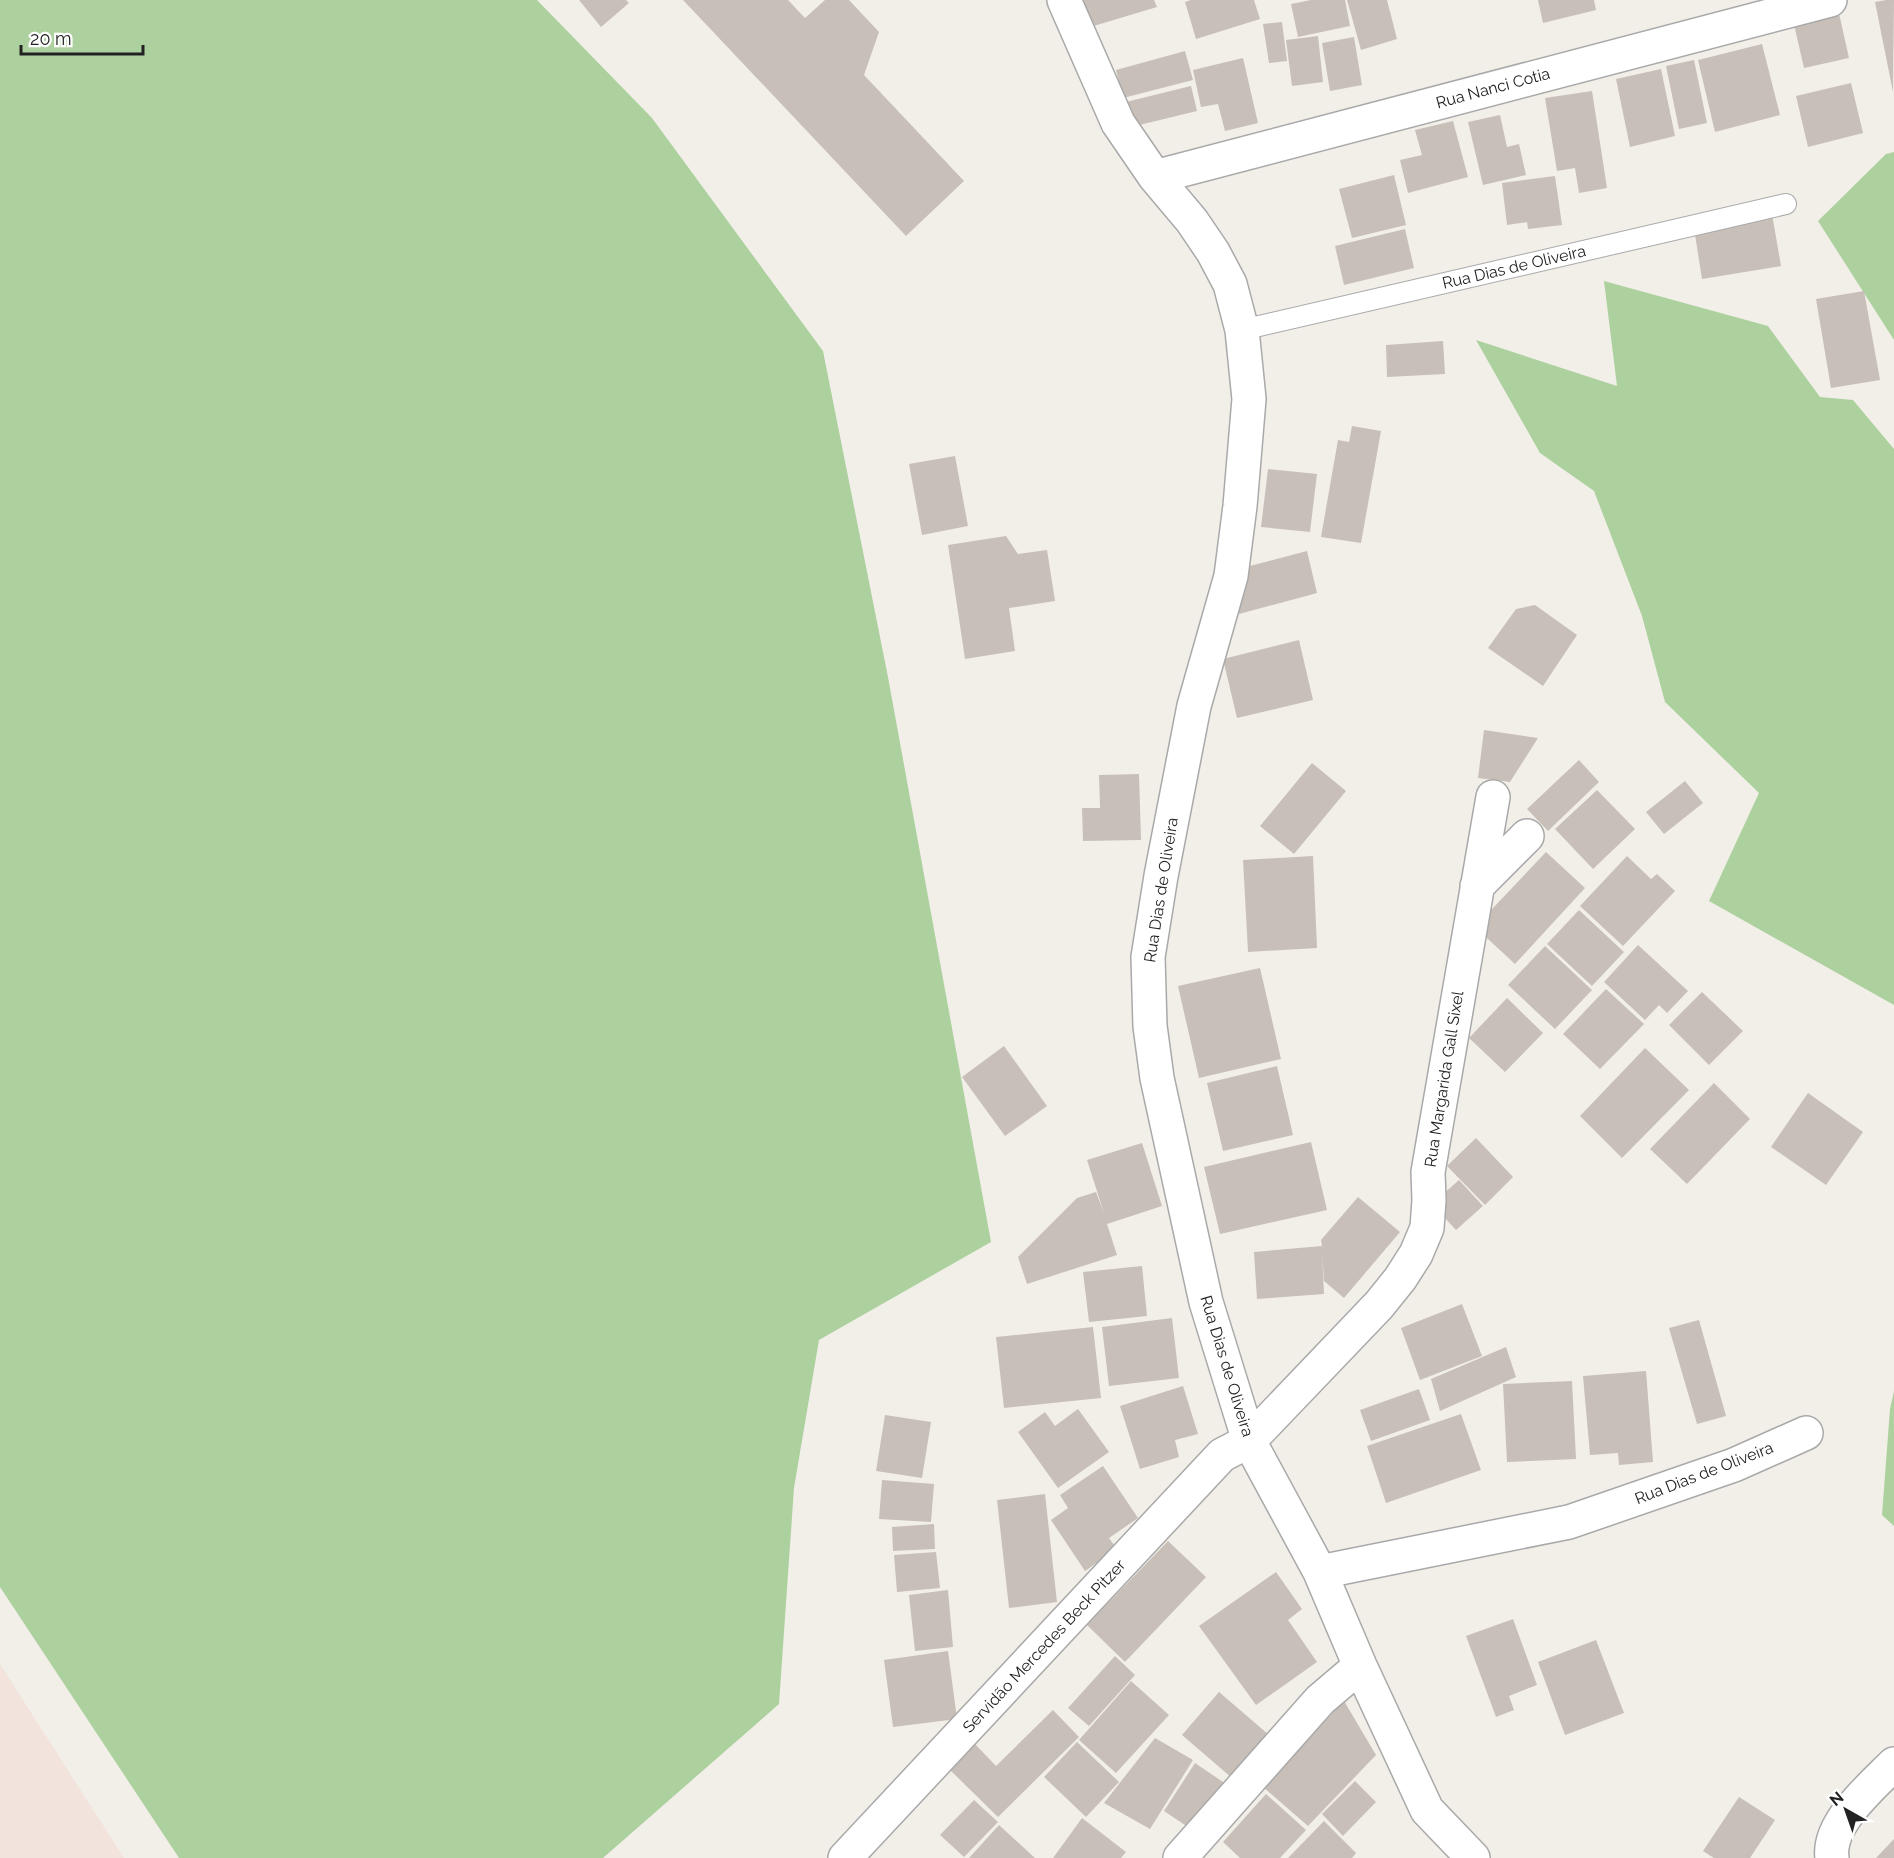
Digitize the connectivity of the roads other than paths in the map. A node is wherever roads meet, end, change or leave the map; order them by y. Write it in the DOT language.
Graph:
graph roads {
  1 [pos="1064,0"];
  2 [pos="1830,0"];
  3 [pos="1155,177"];
  4 [pos="1786,204"];
  5 [pos="1242,330"];
  6 [pos="1493,797"];
  7 [pos="1527,836"];
  8 [pos="1477,886"];
  9 [pos="1806,1433"];
  10 [pos="1249,1441"];
  11 [pos="1320,1572"];
  12 [pos="1360,1666"];
  13 [pos="1894,1764"];
  14 [pos="844,1858"];
  15 [pos="1180,1858"];
  16 [pos="1473,1858"];
  17 [pos="1832,1858"];
  1 -- 3 [label="street, Rua Dias de Oliveira"];
  2 -- 3 [label="street, Rua Nanci Cotia"];
  3 -- 5 [label="street, Rua Dias de Oliveira"];
  4 -- 5 [label="lane, Rua Dias de Oliveira"];
  5 -- 10 [label="street, Rua Dias de Oliveira"];
  6 -- 8 [label="street, Rua Margarida Gall Sixel"];
  7 -- 8 [label="street"];
  8 -- 10 [label="street, Rua Margarida Gall Sixel"];
  9 -- 11 [label="street, Rua Dias de Oliveira"];
  10 -- 11 [label="street, Rua Dias de Oliveira"];
  10 -- 14 [label="street, Servidão Mercedes Beck Pitzer"];
  11 -- 12 [label="street, Rua Dias de Oliveira"];
  12 -- 15 [label="street"];
  12 -- 16 [label="street, Rua Dias de Oliveira"];
  13 -- 17 [label="street"];
}
